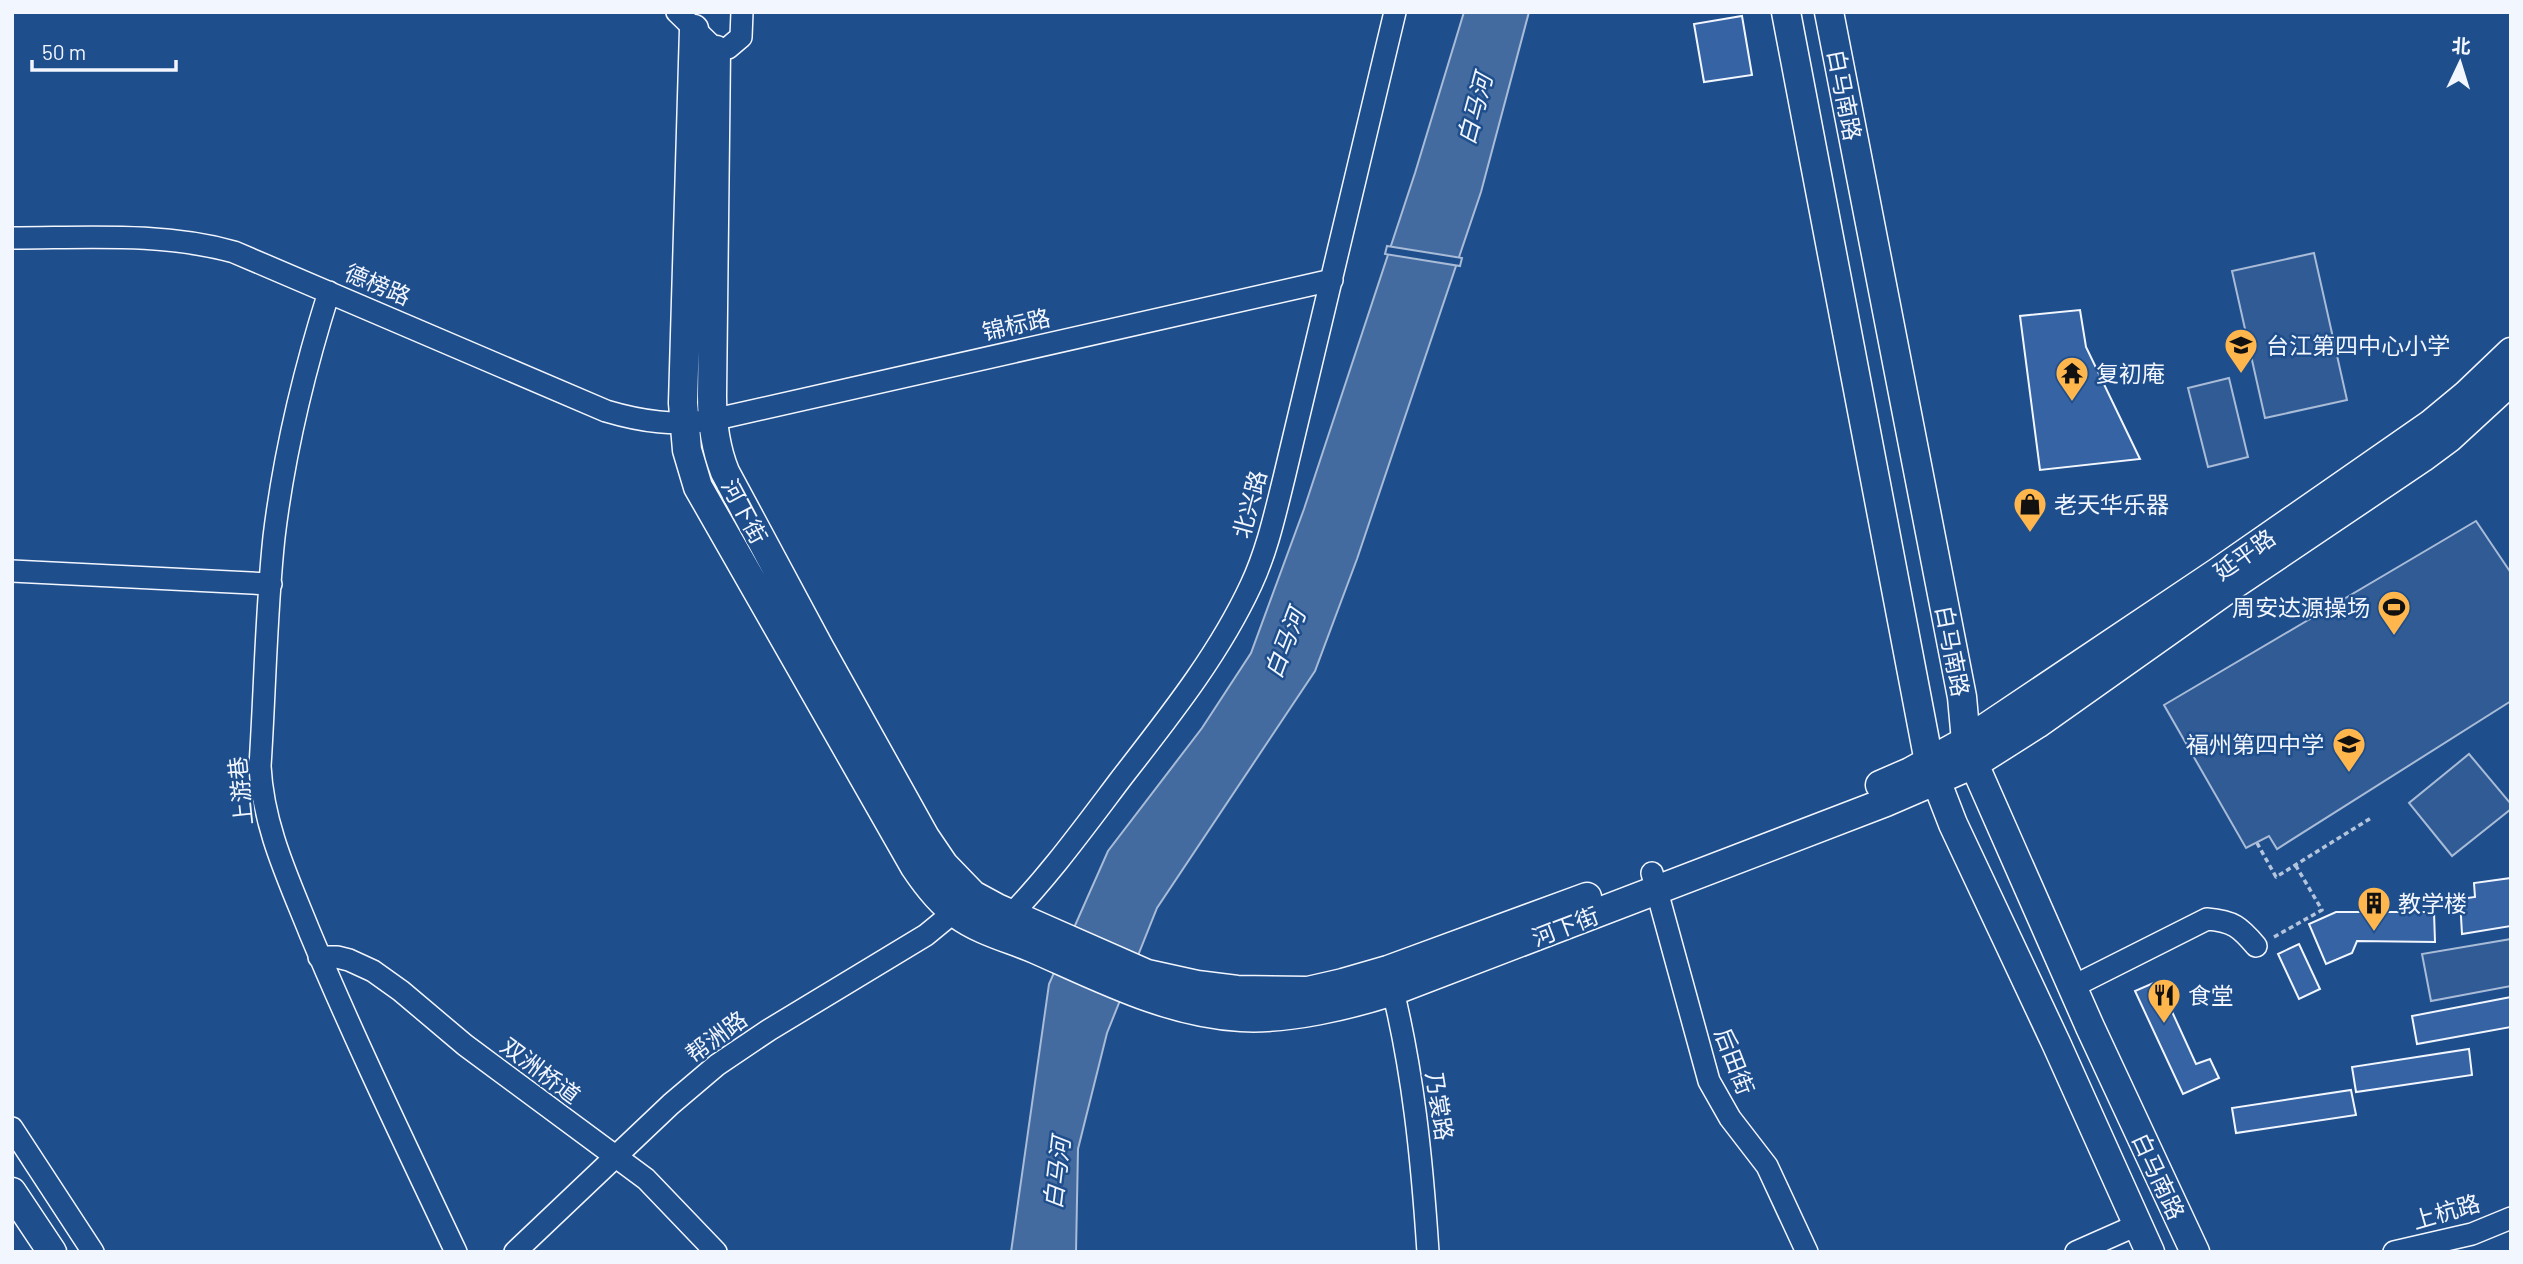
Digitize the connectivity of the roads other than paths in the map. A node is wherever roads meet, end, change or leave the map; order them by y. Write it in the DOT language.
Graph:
graph roads {
  1 [pos="742,12"];
  2 [pos="1395,12"];
  3 [pos="1786,12"];
  4 [pos="1829,12"];
  5 [pos="685,21"];
  6 [pos="716,50"];
  7 [pos="12,238"];
  8 [pos="1332,280"];
  9 [pos="329,292"];
  10 [pos="2511,352"];
  11 [pos="2511,381"];
  12 [pos="712,419"];
  13 [pos="683,424"];
  14 [pos="12,571"];
  15 [pos="271,584"];
  16 [pos="1970,753"];
  17 [pos="1932,772"];
  18 [pos="1654,882"];
  19 [pos="964,904"];
  20 [pos="1002,923"];
  21 [pos="2256,946"];
  22 [pos="319,957"];
  23 [pos="1390,981"];
  24 [pos="2072,987"];
  25 [pos="12,1128"];
  26 [pos="616,1158"];
  27 [pos="12,1192"];
  28 [pos="2511,1217"];
  29 [pos="2137,1225"];
  30 [pos="52,1252"];
  31 [pos="93,1252"];
  32 [pos="456,1252"];
  33 [pos="515,1252"];
  34 [pos="716,1252"];
  35 [pos="1428,1252"];
  36 [pos="1807,1252"];
  37 [pos="2076,1252"];
  38 [pos="2150,1252"];
  39 [pos="2195,1252"];
  40 [pos="2394,1252"];
  1 -- 6 [label="street"];
  2 -- 8 [label="street, 北兴路"];
  3 -- 17 [label="main road"];
  4 -- 16 [label="main road, 白马南路"];
  5 -- 6 [label="street"];
  5 -- 13 [label="main road, 河下街"];
  6 -- 12 [label="main road, 河下街"];
  7 -- 9 [label="street, 德榜路"];
  8 -- 12 [label="street, 锦标路"];
  8 -- 20 [label="street, 北兴路"];
  9 -- 13 [label="street, 德榜路"];
  9 -- 15 [label="street, 上游巷"];
  10 -- 16 [label="main road, 延平路"];
  11 -- 16 [label="main road, 延平路"];
  12 -- 13 [label="street, 德榜路"];
  12 -- 19 [label="main road, 河下街"];
  13 -- 19 [label="main road, 河下街"];
  14 -- 15 [label="street"];
  15 -- 22 [label="street, 上游巷"];
  16 -- 17 [label="main road, 河下街"];
  16 -- 24 [label="main road, 白马南路"];
  17 -- 18 [label="main road, 河下街"];
  17 -- 29 [label="main road"];
  18 -- 23 [label="main road, 河下街"];
  18 -- 36 [label="street, 后田街"];
  19 -- 20 [label="main road, 河下街"];
  19 -- 26 [label="street, 帮洲路"];
  20 -- 23 [label="main road, 河下街"];
  21 -- 24 [label="street"];
  22 -- 26 [label="street, 双洲桥道"];
  22 -- 32 [label="street, 上游巷"];
  23 -- 35 [label="street, 乃裳路"];
  24 -- 39 [label="main road, 白马南路"];
  25 -- 31 [label="street"];
  26 -- 33 [label="street, 帮洲路"];
  26 -- 34 [label="street, 双洲桥道"];
  27 -- 30 [label="main road"];
  28 -- 40 [label="street, 上杭路"];
  29 -- 37 [label="street"];
  29 -- 38 [label="main road"];
}
